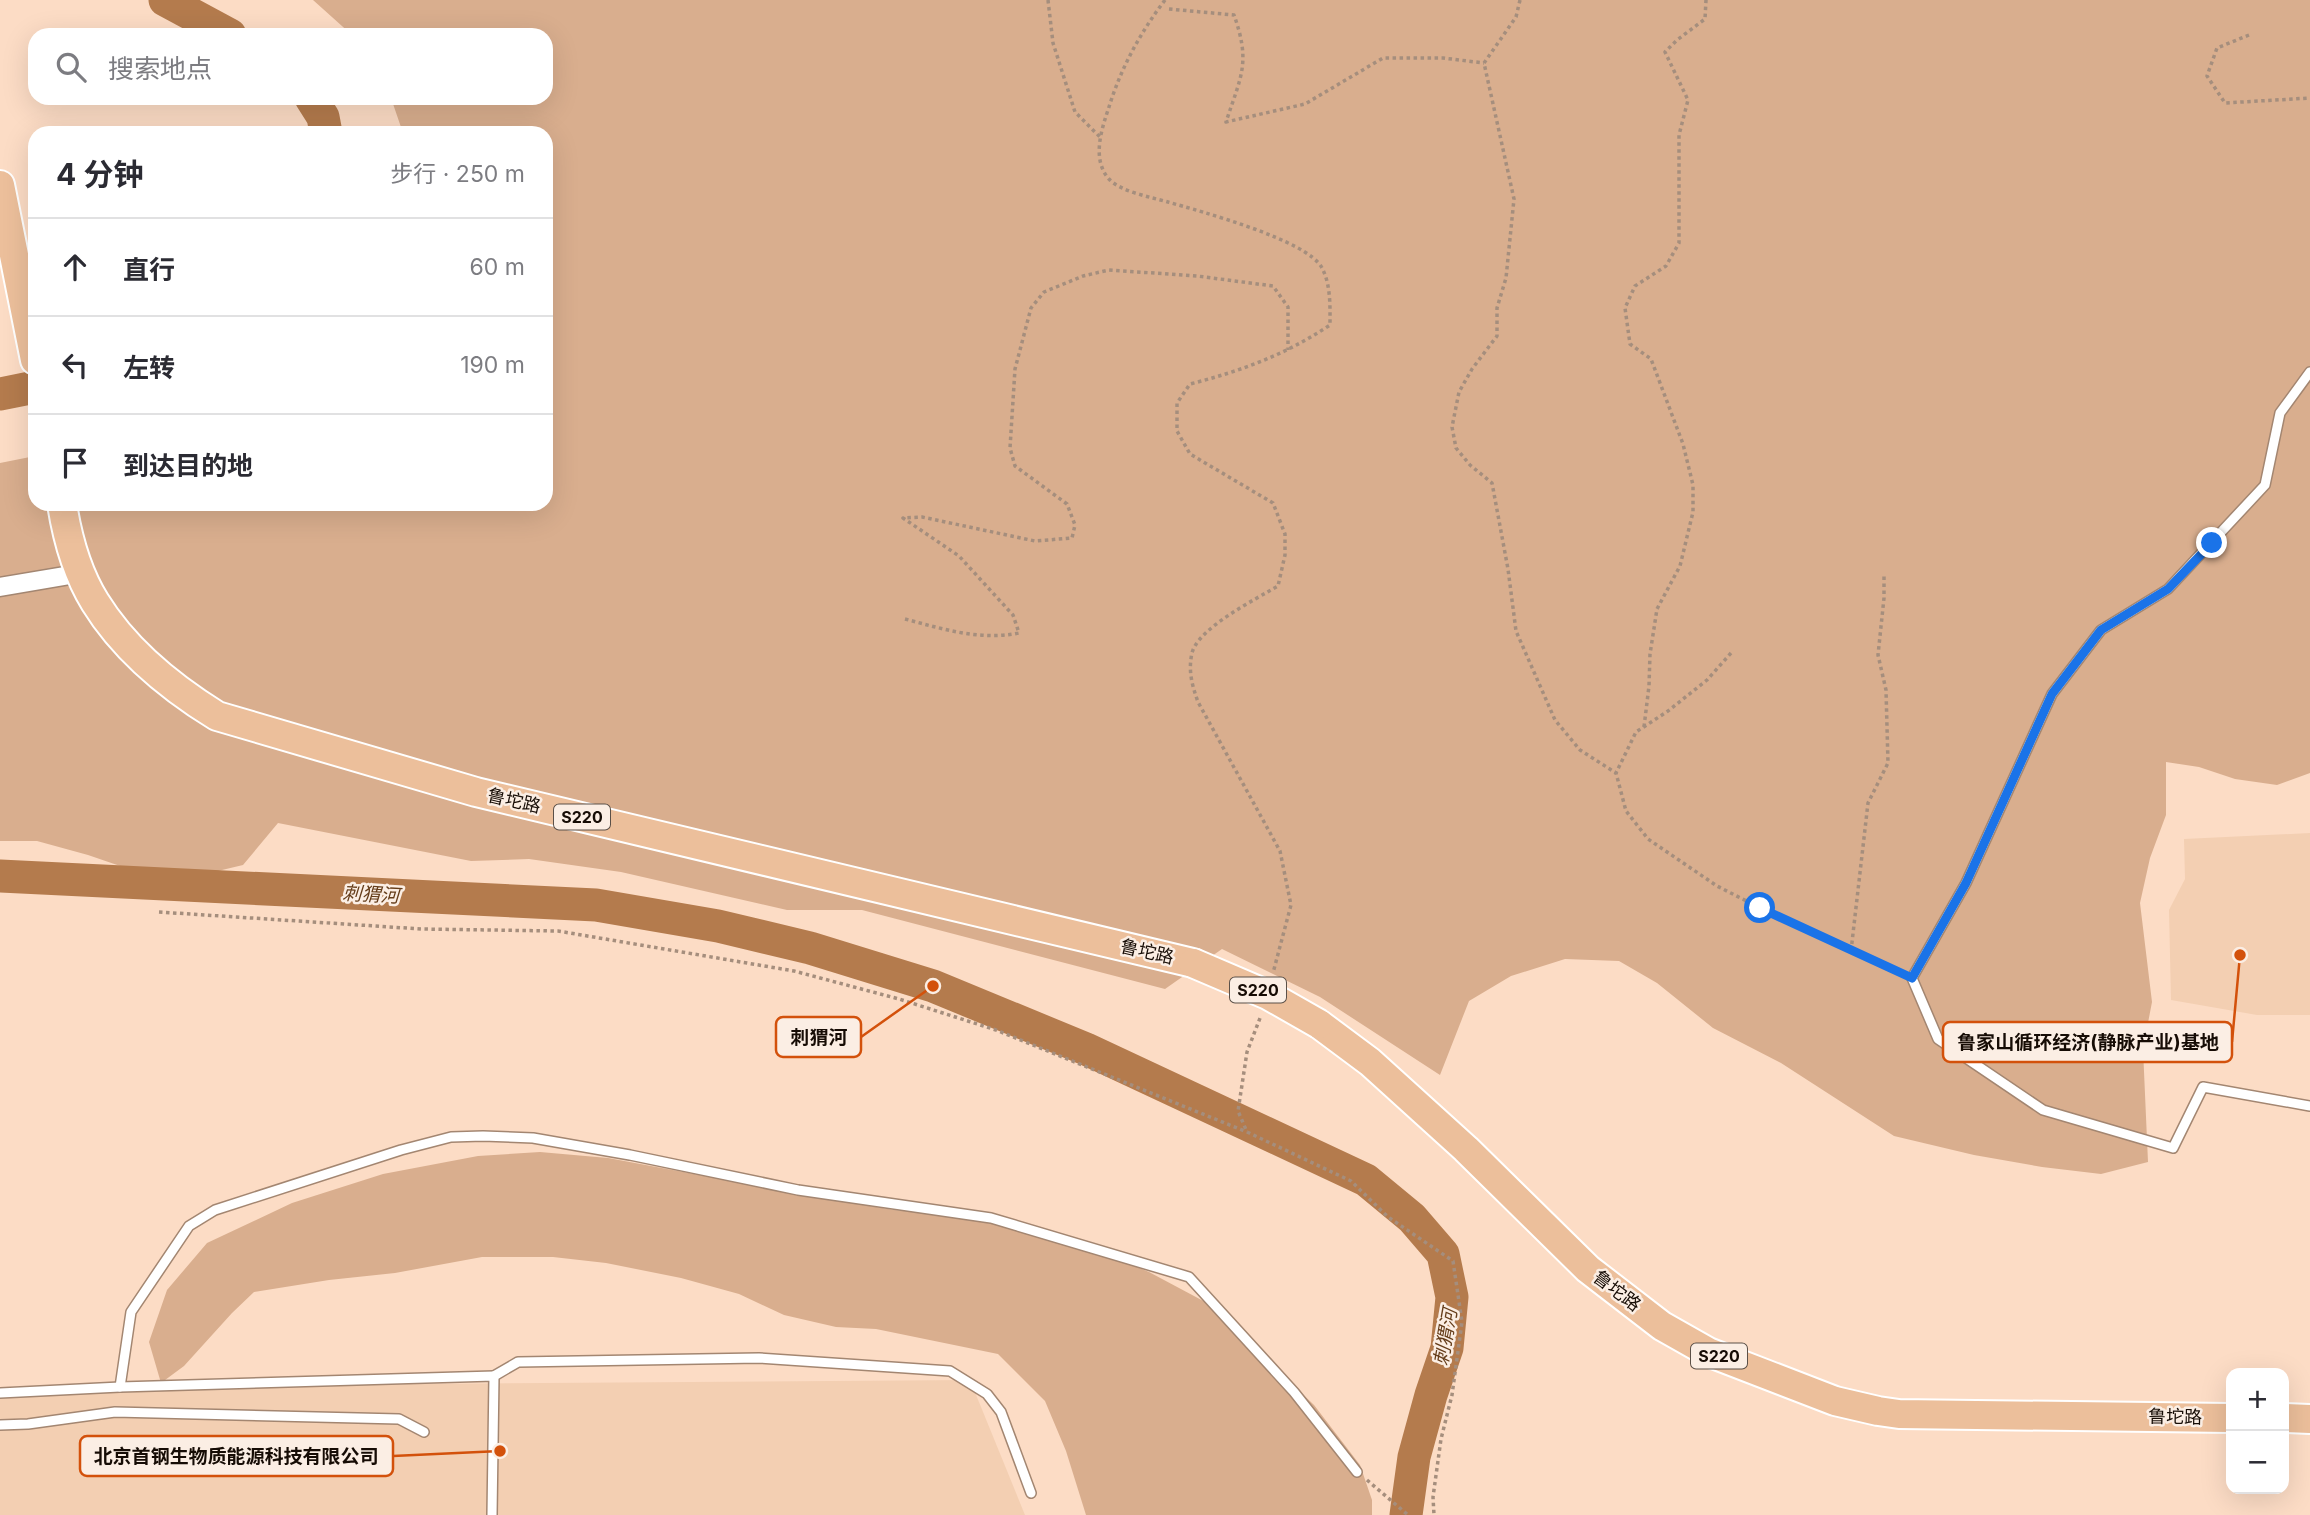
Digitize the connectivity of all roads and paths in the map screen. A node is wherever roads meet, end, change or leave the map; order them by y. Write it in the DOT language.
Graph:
graph roads {
  1 [pos="1048,0"];
  2 [pos="1166,0"];
  3 [pos="1520,0"];
  4 [pos="1706,0"];
  5 [pos="1169,9"];
  6 [pos="2249,35"];
  7 [pos="1484,63"];
  8 [pos="2310,98"];
  9 [pos="1100,137"];
  10 [pos="0,185"];
  11 [pos="28,322"];
  12 [pos="1288,350"];
  13 [pos="2310,372"];
  14 [pos="64,515"];
  15 [pos="82,573"];
  16 [pos="1884,574"];
  17 [pos="0,587"];
  18 [pos="905,619"];
  19 [pos="1731,653"];
  20 [pos="1644,727"];
  21 [pos="1616,773"];
  22 [pos="159,912"];
  23 [pos="1851,951"];
  24 [pos="1912,978"];
  25 [pos="1270,984"];
  26 [pos="1263,1010"];
  27 [pos="2310,1106"];
  28 [pos="1247,1132"];
  29 [pos="494,1376"];
  30 [pos="120,1387"];
  31 [pos="0,1393"];
  32 [pos="2226,1418"];
  33 [pos="2289,1418"];
  34 [pos="2310,1419"];
  35 [pos="0,1425"];
  36 [pos="424,1432"];
  37 [pos="1357,1472"];
  38 [pos="1031,1493"];
  39 [pos="492,1515"];
  40 [pos="1408,1515"];
  41 [pos="1434,1515"];
  1 -- 9 [label="path"];
  2 -- 9 [label="path"];
  3 -- 7 [label="path"];
  4 -- 20 [label="path"];
  5 -- 7 [label="path"];
  6 -- 8 [label="path"];
  7 -- 21 [label="path"];
  9 -- 12 [label="path"];
  10 -- 11 [label="main road"];
  12 -- 18 [label="path"];
  12 -- 25 [label="path"];
  13 -- 24 [label="lane"];
  14 -- 15 [label="main road, 鲁坨路 / S220"];
  15 -- 17 [label="street"];
  15 -- 32 [label="main road, 鲁坨路 / S220, bridge"];
  16 -- 23 [label="path"];
  19 -- 20 [label="path"];
  20 -- 21 [label="path"];
  21 -- 23 [label="path"];
  22 -- 28 [label="path"];
  23 -- 24 [label="path"];
  24 -- 27 [label="lane"];
  26 -- 28 [label="path"];
  28 -- 41 [label="path"];
  29 -- 30 [label="lane"];
  29 -- 38 [label="lane"];
  29 -- 39 [label="lane"];
  30 -- 31 [label="lane"];
  30 -- 37 [label="lane"];
  33 -- 34 [label="main road"];
  35 -- 36 [label="lane"];
  37 -- 40 [label="path"];
}
